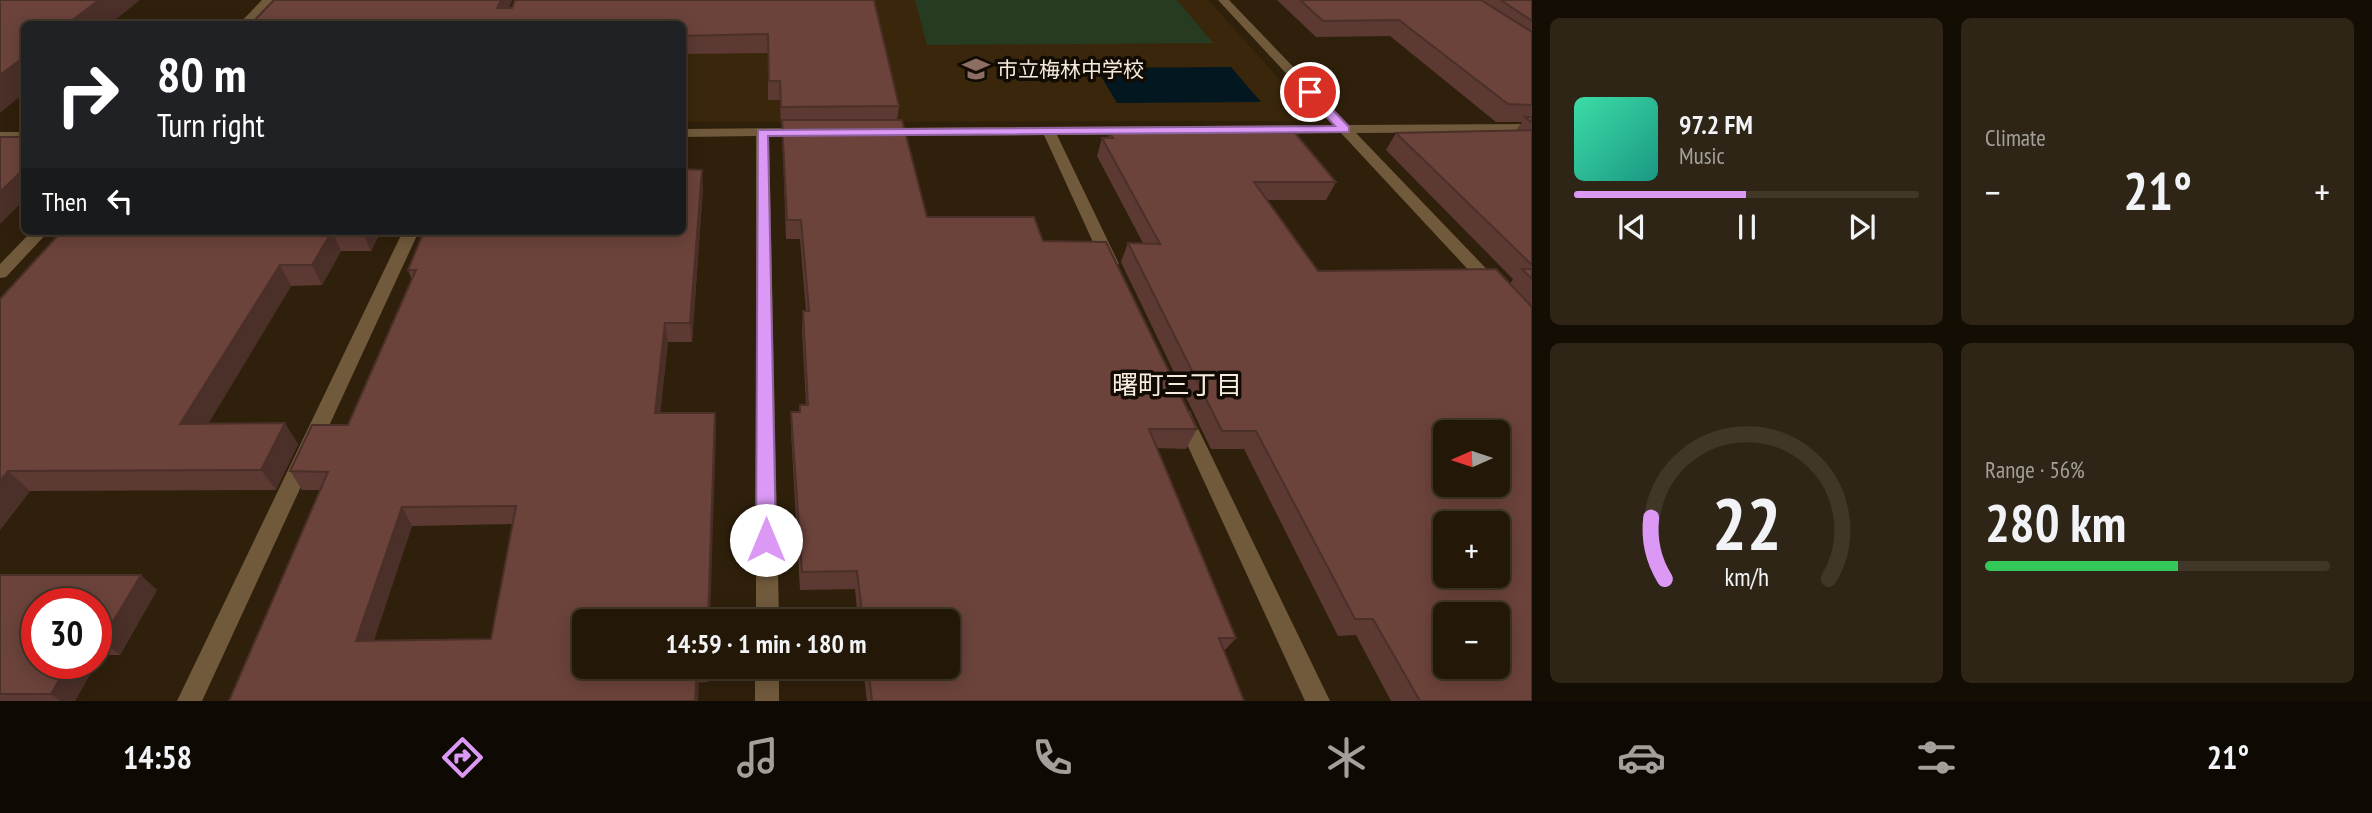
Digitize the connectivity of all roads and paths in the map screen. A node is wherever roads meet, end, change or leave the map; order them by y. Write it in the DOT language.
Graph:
graph roads {
  1 [pos="268,0"];
  2 [pos="1223,0"];
  3 [pos="247,21"];
  4 [pos="1532,128"];
  5 [pos="1345,129"];
  6 [pos="1048,131"];
  7 [pos="762,132"];
  8 [pos="817,132"];
  9 [pos="871,132"];
  10 [pos="686,133"];
  11 [pos="0,136"];
  12 [pos="21,136"];
  13 [pos="37,235"];
  14 [pos="409,235"];
  15 [pos="0,273"];
  16 [pos="1119,280"];
  17 [pos="1504,298"];
  18 [pos="1177,404"];
  19 [pos="766,609"];
  20 [pos="767,679"];
  21 [pos="189,701"];
  22 [pos="767,701"];
  23 [pos="1318,701"];
  1 -- 3 [label="street"];
  2 -- 5 [label="street"];
  4 -- 5 [label="street"];
  5 -- 6 [label="street"];
  5 -- 17 [label="street"];
  6 -- 9 [label="street"];
  6 -- 16 [label="street"];
  7 -- 8 [label="street"];
  7 -- 10 [label="street"];
  7 -- 19 [label="street"];
  11 -- 12 [label="street"];
  13 -- 15 [label="street"];
  14 -- 21 [label="street"];
  18 -- 23 [label="street"];
  20 -- 22 [label="street"];
}
